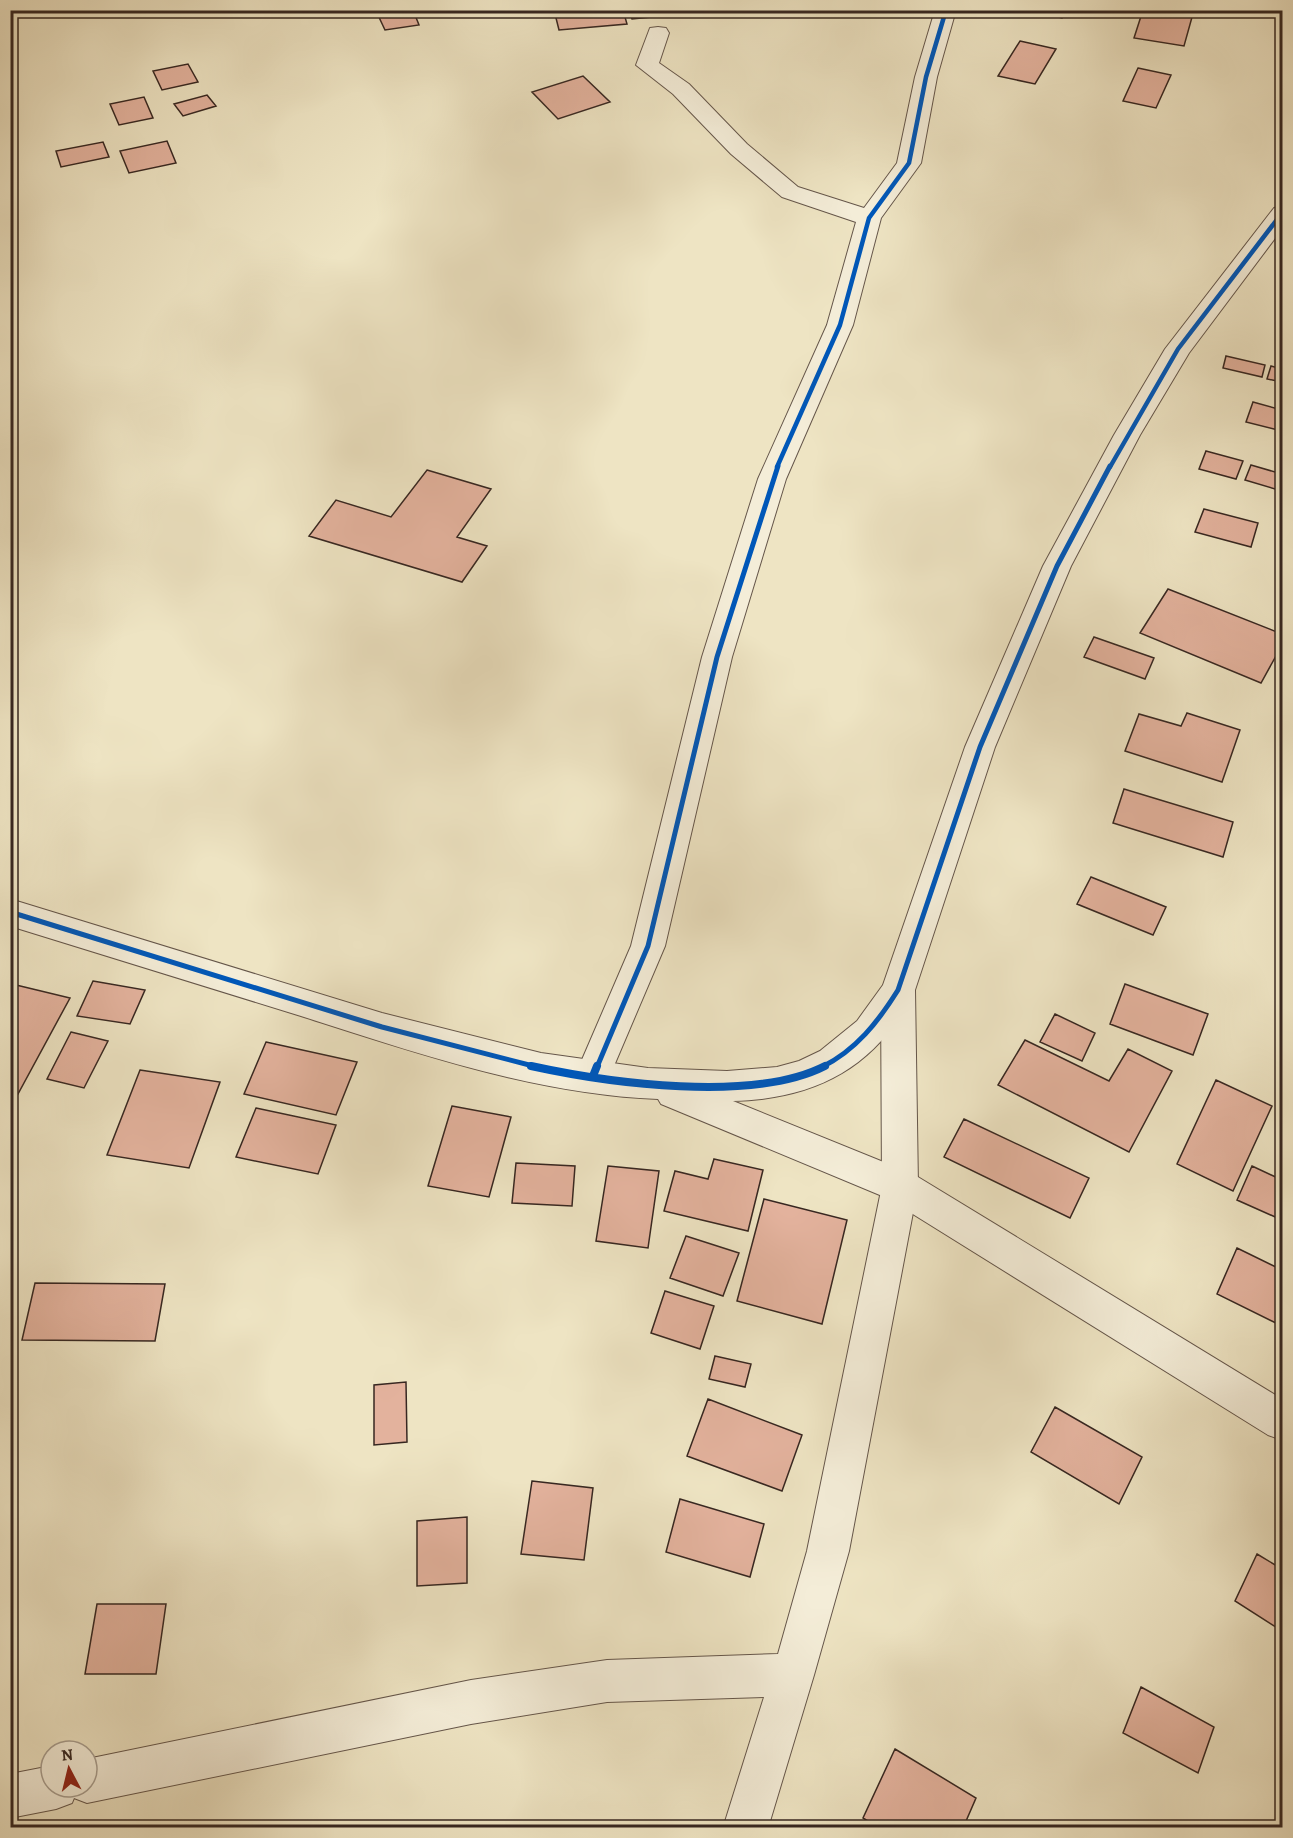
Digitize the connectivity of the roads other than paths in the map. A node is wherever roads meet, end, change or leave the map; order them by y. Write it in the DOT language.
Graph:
graph roads {
  1 [pos="946,10"];
  2 [pos="658,33"];
  3 [pos="1282,213"];
  4 [pos="869,218"];
  5 [pos="10,912"];
  6 [pos="898,990"];
  7 [pos="593,1076"];
  8 [pos="654,1086"];
  9 [pos="900,1186"];
  10 [pos="1282,1421"];
  11 [pos="793,1675"];
  12 [pos="99,1779"];
  13 [pos="39,1790"];
  14 [pos="10,1796"];
  15 [pos="745,1827"];
  1 -- 4 [label="street"];
  2 -- 4 [label="street"];
  3 -- 6 [label="street"];
  4 -- 7 [label="street"];
  5 -- 7 [label="street"];
  6 -- 8 [label="street"];
  6 -- 9 [label="street"];
  7 -- 8 [label="street"];
  8 -- 9 [label="street"];
  9 -- 10 [label="street"];
  9 -- 11 [label="street"];
  11 -- 12 [label="street"];
  11 -- 15 [label="street"];
  13 -- 14 [label="street"];
}
